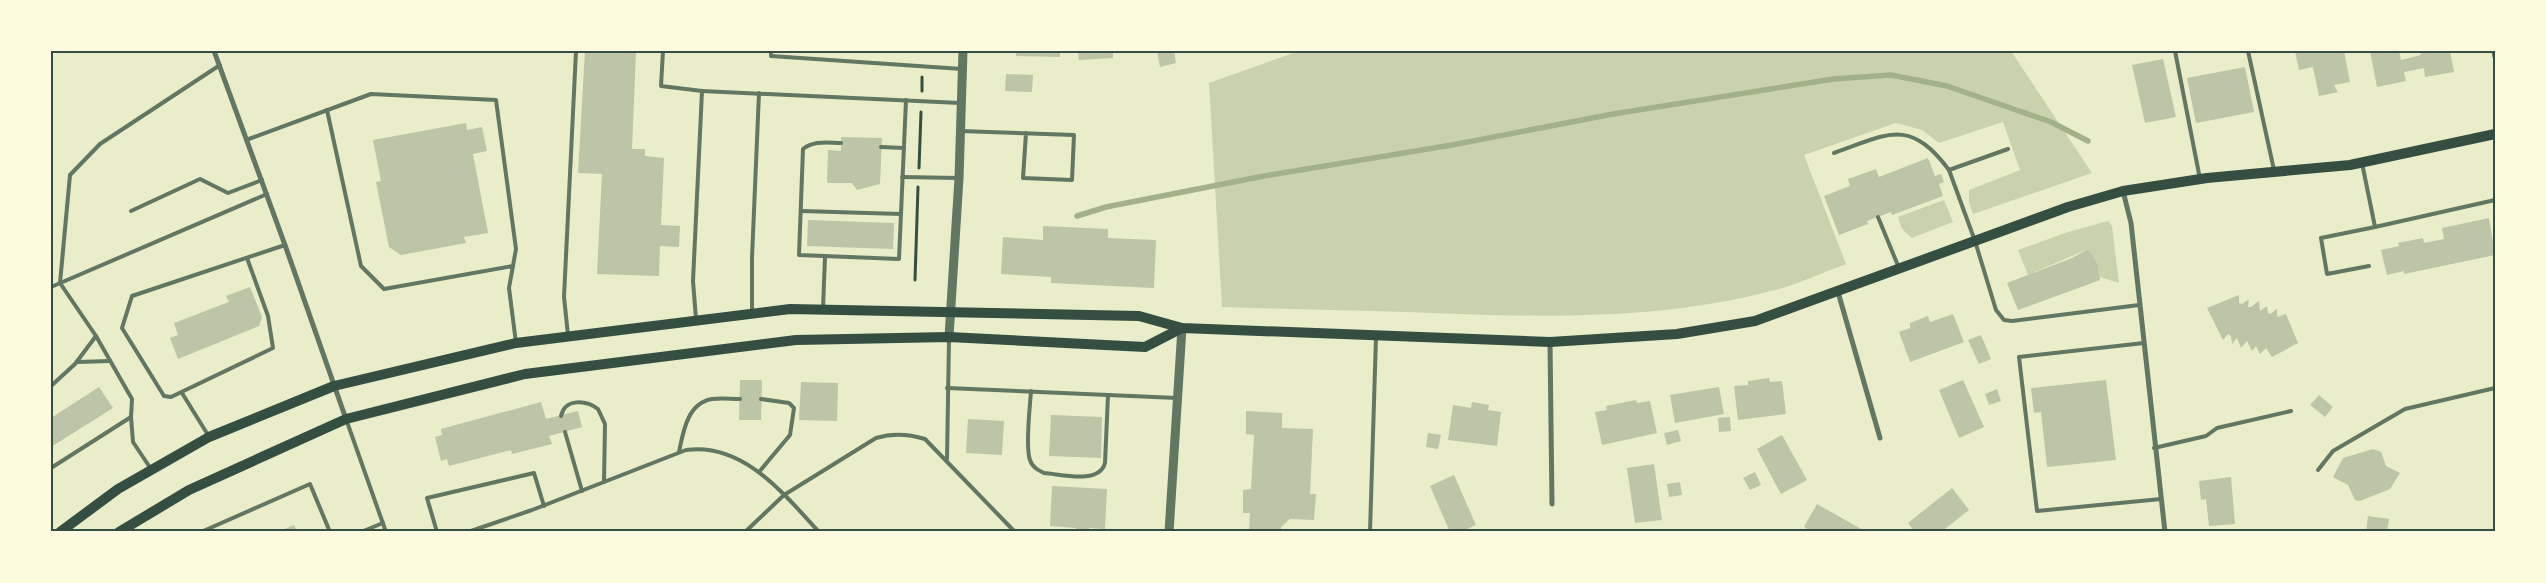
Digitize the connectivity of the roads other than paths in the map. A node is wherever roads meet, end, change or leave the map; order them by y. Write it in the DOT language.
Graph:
graph roads {
  1 [pos="214,51"];
  2 [pos="576,51"];
  3 [pos="663,51"];
  4 [pos="771,51"];
  5 [pos="963,51"];
  6 [pos="2175,51"];
  7 [pos="2248,51"];
  8 [pos="2494,51"];
  9 [pos="2495,57"];
  10 [pos="220,65"];
  11 [pos="962,70"];
  12 [pos="702,90"];
  13 [pos="759,94"];
  14 [pos="906,100"];
  15 [pos="961,103"];
  16 [pos="327,110"];
  17 [pos="960,131"];
  18 [pos="1026,133"];
  19 [pos="2495,134"];
  20 [pos="246,140"];
  21 [pos="841,143"];
  22 [pos="881,147"];
  23 [pos="904,148"];
  24 [pos="2008,149"];
  25 [pos="1834,153"];
  26 [pos="2362,163"];
  27 [pos="1949,170"];
  28 [pos="2274,172"];
  29 [pos="902,177"];
  30 [pos="959,178"];
  31 [pos="2200,179"];
  32 [pos="262,180"];
  33 [pos="2123,191"];
  34 [pos="267,194"];
  35 [pos="2495,200"];
  36 [pos="801,210"];
  37 [pos="132,211"];
  38 [pos="901,214"];
  39 [pos="1878,217"];
  40 [pos="2375,227"];
  41 [pos="1975,241"];
  42 [pos="285,245"];
  43 [pos="825,256"];
  44 [pos="246,258"];
  45 [pos="513,266"];
  46 [pos="2369,266"];
  47 [pos="1900,269"];
  48 [pos="60,284"];
  49 [pos="51,288"];
  50 [pos="1838,292"];
  51 [pos="2139,305"];
  52 [pos="823,310"];
  53 [pos="951,313"];
  54 [pos="752,314"];
  55 [pos="696,322"];
  56 [pos="1182,328"];
  57 [pos="568,335"];
  58 [pos="1376,335"];
  59 [pos="96,336"];
  60 [pos="949,337"];
  61 [pos="1550,342"];
  62 [pos="516,343"];
  63 [pos="2144,343"];
  64 [pos="110,361"];
  65 [pos="77,362"];
  66 [pos="51,386"];
  67 [pos="334,386"];
  68 [pos="947,388"];
  69 [pos="2495,388"];
  70 [pos="1031,392"];
  71 [pos="182,393"];
  72 [pos="1108,395"];
  73 [pos="1177,398"];
  74 [pos="761,399"];
  75 [pos="740,400"];
  76 [pos="2291,411"];
  77 [pos="561,416"];
  78 [pos="131,417"];
  79 [pos="346,420"];
  80 [pos="565,432"];
  81 [pos="209,437"];
  82 [pos="1880,438"];
  83 [pos="2154,448"];
  84 [pos="679,453"];
  85 [pos="947,459"];
  86 [pos="51,468"];
  87 [pos="151,469"];
  88 [pos="2318,470"];
  89 [pos="759,472"];
  90 [pos="604,482"];
  91 [pos="582,491"];
  92 [pos="784,495"];
  93 [pos="2161,499"];
  94 [pos="1552,504"];
  95 [pos="544,506"];
  96 [pos="383,523"];
  97 [pos="60,532"];
  98 [pos="119,532"];
  99 [pos="200,532"];
  100 [pos="330,532"];
  101 [pos="361,532"];
  102 [pos="386,532"];
  103 [pos="437,532"];
  104 [pos="468,532"];
  105 [pos="745,532"];
  106 [pos="819,532"];
  107 [pos="1015,532"];
  108 [pos="1169,532"];
  109 [pos="1370,532"];
  110 [pos="2164,532"];
  1 -- 10 [label="street"];
  2 -- 57 [label="lane"];
  3 -- 12 [label="lane"];
  4 -- 11 [label="lane"];
  5 -- 11 [label="street"];
  6 -- 31 [label="lane"];
  7 -- 28 [label="lane"];
  8 -- 9 [label="street"];
  10 -- 20 [label="street"];
  10 -- 48 [label="lane"];
  11 -- 15 [label="street"];
  12 -- 13 [label="lane"];
  12 -- 55 [label="lane"];
  13 -- 14 [label="lane"];
  13 -- 54 [label="lane"];
  14 -- 15 [label="lane"];
  14 -- 23 [label="lane"];
  15 -- 17 [label="street"];
  16 -- 20 [label="lane"];
  16 -- 45 [label="lane"];
  16 -- 45 [label="lane"];
  17 -- 18 [label="lane"];
  17 -- 30 [label="street"];
  18 -- 18 [label="lane"];
  19 -- 26 [label="main road"];
  20 -- 32 [label="street"];
  21 -- 36 [label="lane"];
  22 -- 23 [label="lane"];
  23 -- 29 [label="lane"];
  24 -- 27 [label="lane"];
  25 -- 27 [label="lane"];
  26 -- 28 [label="main road"];
  26 -- 40 [label="lane"];
  27 -- 41 [label="lane"];
  28 -- 31 [label="main road"];
  29 -- 30 [label="lane"];
  29 -- 38 [label="lane"];
  30 -- 53 [label="street"];
  31 -- 33 [label="main road"];
  32 -- 34 [label="street"];
  32 -- 37 [label="lane"];
  33 -- 41 [label="main road"];
  33 -- 51 [label="street"];
  34 -- 42 [label="street"];
  34 -- 48 [label="lane"];
  35 -- 40 [label="lane"];
  36 -- 38 [label="lane"];
  36 -- 43 [label="lane"];
  38 -- 43 [label="lane"];
  39 -- 47 [label="lane"];
  40 -- 46 [label="lane"];
  41 -- 47 [label="main road"];
  41 -- 51 [label="lane"];
  42 -- 44 [label="lane"];
  42 -- 67 [label="street"];
  43 -- 52 [label="lane"];
  44 -- 71 [label="lane"];
  44 -- 71 [label="lane"];
  45 -- 62 [label="lane"];
  47 -- 50 [label="main road"];
  48 -- 49 [label="lane"];
  48 -- 59 [label="lane"];
  50 -- 61 [label="main road"];
  50 -- 82 [label="street"];
  51 -- 63 [label="street"];
  52 -- 53 [label="main road"];
  52 -- 54 [label="main road"];
  53 -- 56 [label="main road"];
  53 -- 60 [label="street"];
  54 -- 55 [label="main road"];
  55 -- 57 [label="main road"];
  56 -- 58 [label="main road"];
  56 -- 60 [label="main road"];
  56 -- 73 [label="street"];
  57 -- 62 [label="main road"];
  58 -- 61 [label="main road"];
  58 -- 109 [label="lane"];
  59 -- 64 [label="lane"];
  59 -- 65 [label="lane"];
  60 -- 68 [label="lane"];
  60 -- 79 [label="main road"];
  61 -- 94 [label="street"];
  62 -- 67 [label="main road"];
  63 -- 83 [label="street"];
  63 -- 93 [label="lane"];
  64 -- 65 [label="lane"];
  64 -- 78 [label="lane"];
  65 -- 66 [label="lane"];
  67 -- 79 [label="street"];
  67 -- 81 [label="main road"];
  68 -- 70 [label="lane"];
  68 -- 85 [label="lane"];
  69 -- 88 [label="lane"];
  70 -- 72 [label="lane"];
  70 -- 72 [label="lane"];
  71 -- 81 [label="lane"];
  72 -- 73 [label="lane"];
  73 -- 108 [label="street"];
  74 -- 89 [label="lane"];
  75 -- 84 [label="lane"];
  76 -- 83 [label="lane"];
  77 -- 90 [label="lane"];
  78 -- 86 [label="lane"];
  78 -- 87 [label="lane"];
  79 -- 96 [label="lane"];
  79 -- 98 [label="main road"];
  80 -- 91 [label="lane"];
  81 -- 87 [label="main road"];
  83 -- 93 [label="street"];
  84 -- 89 [label="lane"];
  84 -- 90 [label="lane"];
  85 -- 92 [label="lane"];
  85 -- 107 [label="lane"];
  87 -- 97 [label="main road"];
  89 -- 92 [label="lane"];
  90 -- 91 [label="lane"];
  91 -- 95 [label="lane"];
  92 -- 105 [label="lane"];
  92 -- 106 [label="lane"];
  93 -- 110 [label="street"];
  95 -- 103 [label="lane"];
  95 -- 104 [label="lane"];
  96 -- 101 [label="lane"];
  96 -- 102 [label="lane"];
  99 -- 100 [label="lane"];
}
